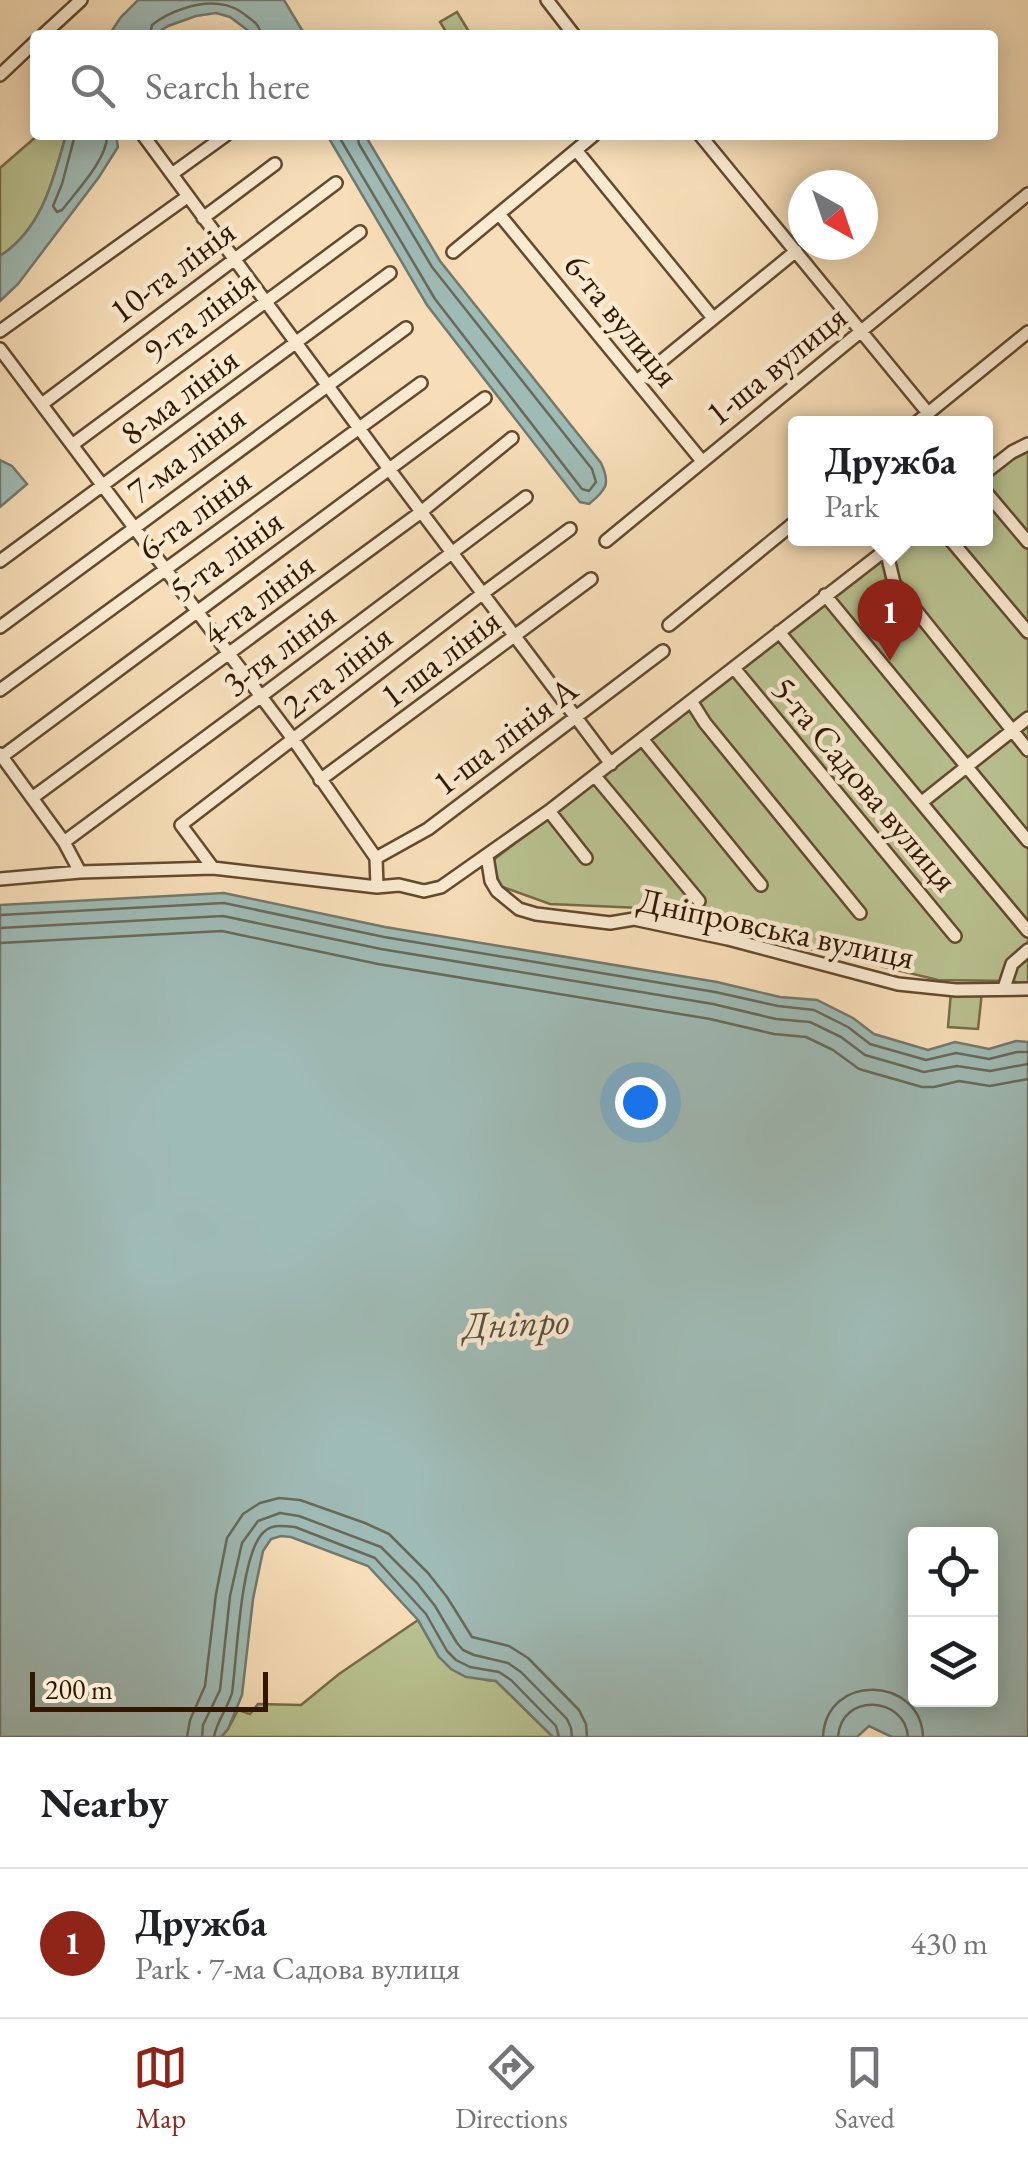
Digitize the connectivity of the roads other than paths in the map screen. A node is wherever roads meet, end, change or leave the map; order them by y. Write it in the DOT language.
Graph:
graph roads {
  1 [pos="81,0"];
  2 [pos="547,0"];
  3 [pos="48,30"];
  4 [pos="570,30"];
  5 [pos="30,47"];
  6 [pos="0,75"];
  7 [pos="147,140"];
  8 [pos="219,140"];
  9 [pos="588,140"];
  10 [pos="704,140"];
  11 [pos="576,150"];
  12 [pos="275,164"];
  13 [pos="172,174"];
  14 [pos="336,182"];
  15 [pos="1028,194"];
  16 [pos="187,197"];
  17 [pos="499,214"];
  18 [pos="202,218"];
  19 [pos="360,232"];
  20 [pos="788,241"];
  21 [pos="453,252"];
  22 [pos="788,257"];
  23 [pos="234,259"];
  24 [pos="803,260"];
  25 [pos="390,274"];
  26 [pos="264,301"];
  27 [pos="713,318"];
  28 [pos="406,328"];
  29 [pos="0,331"];
  30 [pos="861,331"];
  31 [pos="1028,332"];
  32 [pos="297,343"];
  33 [pos="0,349"];
  34 [pos="637,381"];
  35 [pos="421,383"];
  36 [pos="327,384"];
  37 [pos="485,398"];
  38 [pos="42,404"];
  39 [pos="928,413"];
  40 [pos="925,416"];
  41 [pos="359,427"];
  42 [pos="512,438"];
  43 [pos="1028,444"];
  44 [pos="72,446"];
  45 [pos="702,461"];
  46 [pos="993,467"];
  47 [pos="389,470"];
  48 [pos="103,487"];
  49 [pos="526,497"];
  50 [pos="993,500"];
  51 [pos="421,512"];
  52 [pos="134,527"];
  53 [pos="788,528"];
  54 [pos="570,530"];
  55 [pos="606,540"];
  56 [pos="1028,542"];
  57 [pos="891,546"];
  58 [pos="957,546"];
  59 [pos="886,550"];
  60 [pos="452,554"];
  61 [pos="0,561"];
  62 [pos="163,570"];
  63 [pos="591,579"];
  64 [pos="482,594"];
  65 [pos="826,596"];
  66 [pos="195,612"];
  67 [pos="669,625"];
  68 [pos="0,627"];
  69 [pos="779,632"];
  70 [pos="1028,632"];
  71 [pos="514,637"];
  72 [pos="663,651"];
  73 [pos="228,655"];
  74 [pos="734,668"];
  75 [pos="0,690"];
  76 [pos="260,698"];
  77 [pos="691,701"];
  78 [pos="575,718"];
  79 [pos="1028,718"];
  80 [pos="1012,730"];
  81 [pos="293,739"];
  82 [pos="642,740"];
  83 [pos="1028,750"];
  84 [pos="1,756"];
  85 [pos="611,764"];
  86 [pos="966,766"];
  87 [pos="595,776"];
  88 [pos="320,780"];
  89 [pos="32,798"];
  90 [pos="922,802"];
  91 [pos="549,811"];
  92 [pos="1028,841"];
  93 [pos="64,842"];
  94 [pos="487,856"];
  95 [pos="376,858"];
  96 [pos="586,858"];
  97 [pos="213,868"];
  98 [pos="80,872"];
  99 [pos="0,879"];
  100 [pos="761,884"];
  101 [pos="377,887"];
  102 [pos="700,901"];
  103 [pos="860,913"];
  104 [pos="1028,931"];
  105 [pos="954,936"];
  106 [pos="1028,950"];
  107 [pos="1004,988"];
  108 [pos="1028,989"];
  1 -- 3 [label="street"];
  2 -- 4 [label="street"];
  5 -- 6 [label="street"];
  7 -- 13 [label="street"];
  8 -- 13 [label="street"];
  9 -- 11 [label="street"];
  10 -- 20 [label="street"];
  11 -- 17 [label="street"];
  11 -- 27 [label="street"];
  12 -- 18 [label="street"];
  13 -- 16 [label="street"];
  14 -- 23 [label="street, 10-та лінія"];
  15 -- 30 [label="street, 1-ша вулиця"];
  16 -- 18 [label="street"];
  16 -- 29 [label="street"];
  17 -- 21 [label="street"];
  17 -- 34 [label="street, 6-та вулиця"];
  18 -- 23 [label="street"];
  19 -- 26 [label="street, 9-та лінія"];
  22 -- 27 [label="street"];
  23 -- 26 [label="street"];
  23 -- 38 [label="street, 10-та лінія"];
  24 -- 30 [label="street"];
  25 -- 32 [label="street, 8-ма лінія"];
  26 -- 32 [label="street"];
  26 -- 44 [label="street, 9-та лінія"];
  27 -- 34 [label="street"];
  28 -- 36 [label="street, 7-ма лінія"];
  30 -- 39 [label="street"];
  30 -- 45 [label="street, 1-ша вулиця"];
  31 -- 39 [label="street"];
  32 -- 36 [label="street"];
  32 -- 48 [label="street, 8-ма лінія"];
  33 -- 38 [label="street"];
  34 -- 45 [label="street, 6-та вулиця"];
  35 -- 41 [label="street, 6-та лінія"];
  36 -- 41 [label="street"];
  36 -- 52 [label="street, 7-ма лінія"];
  37 -- 47 [label="street, 5-та лінія"];
  38 -- 44 [label="street"];
  39 -- 40 [label="street"];
  41 -- 47 [label="street"];
  41 -- 62 [label="street, 6-та лінія"];
  42 -- 51 [label="street, 4-та лінія"];
  43 -- 46 [label="street"];
  44 -- 48 [label="street"];
  45 -- 55 [label="street, 1-ша вулиця"];
  47 -- 51 [label="street"];
  47 -- 66 [label="street, 5-та лінія"];
  48 -- 52 [label="street"];
  48 -- 61 [label="street, 8-ма лінія"];
  49 -- 60 [label="street, 3-тя лінія"];
  50 -- 56 [label="street"];
  51 -- 60 [label="street"];
  51 -- 73 [label="street, 4-та лінія"];
  52 -- 62 [label="street"];
  52 -- 68 [label="street, 7-ма лінія"];
  53 -- 67 [label="street"];
  54 -- 64 [label="street, 2-га лінія"];
  57 -- 59 [label="street"];
  58 -- 70 [label="street"];
  59 -- 65 [label="street"];
  59 -- 80 [label="street"];
  60 -- 64 [label="street"];
  60 -- 76 [label="street, 3-тя лінія"];
  62 -- 66 [label="street"];
  62 -- 75 [label="street, 6-та лінія"];
  63 -- 71 [label="street, 1-ша лінія"];
  64 -- 71 [label="street"];
  64 -- 81 [label="street, 2-га лінія"];
  65 -- 69 [label="street"];
  65 -- 86 [label="street"];
  66 -- 73 [label="street"];
  66 -- 84 [label="street, 5-та лінія"];
  69 -- 74 [label="street"];
  69 -- 90 [label="street"];
  71 -- 78 [label="street"];
  71 -- 88 [label="street, 1-ша лінія"];
  72 -- 78 [label="street, 1-ша лінія А"];
  73 -- 76 [label="street"];
  73 -- 89 [label="street, 4-та лінія"];
  74 -- 77 [label="street"];
  74 -- 105 [label="street, 5-та Садова вулиця"];
  76 -- 81 [label="street"];
  76 -- 93 [label="street, 3-тя лінія"];
  77 -- 82 [label="street"];
  77 -- 103 [label="street"];
  78 -- 85 [label="street"];
  78 -- 95 [label="street, 1-ша лінія А"];
  79 -- 80 [label="street"];
  80 -- 83 [label="street"];
  80 -- 86 [label="street"];
  81 -- 88 [label="street"];
  81 -- 97 [label="street, 2-га лінія"];
  82 -- 85 [label="street"];
  82 -- 100 [label="street"];
  84 -- 89 [label="street"];
  85 -- 87 [label="street"];
  86 -- 90 [label="street"];
  86 -- 92 [label="street"];
  87 -- 91 [label="street"];
  87 -- 102 [label="street"];
  88 -- 95 [label="street"];
  89 -- 93 [label="street"];
  90 -- 104 [label="street"];
  91 -- 94 [label="street"];
  91 -- 96 [label="street"];
  93 -- 98 [label="street"];
  94 -- 101 [label="street"];
  94 -- 107 [label="street, Дніпровська вулиця"];
  95 -- 101 [label="street"];
  97 -- 98 [label="street"];
  97 -- 101 [label="street"];
  98 -- 99 [label="street"];
  106 -- 107 [label="street"];
  107 -- 108 [label="street, Дніпровська вулиця"];
}
